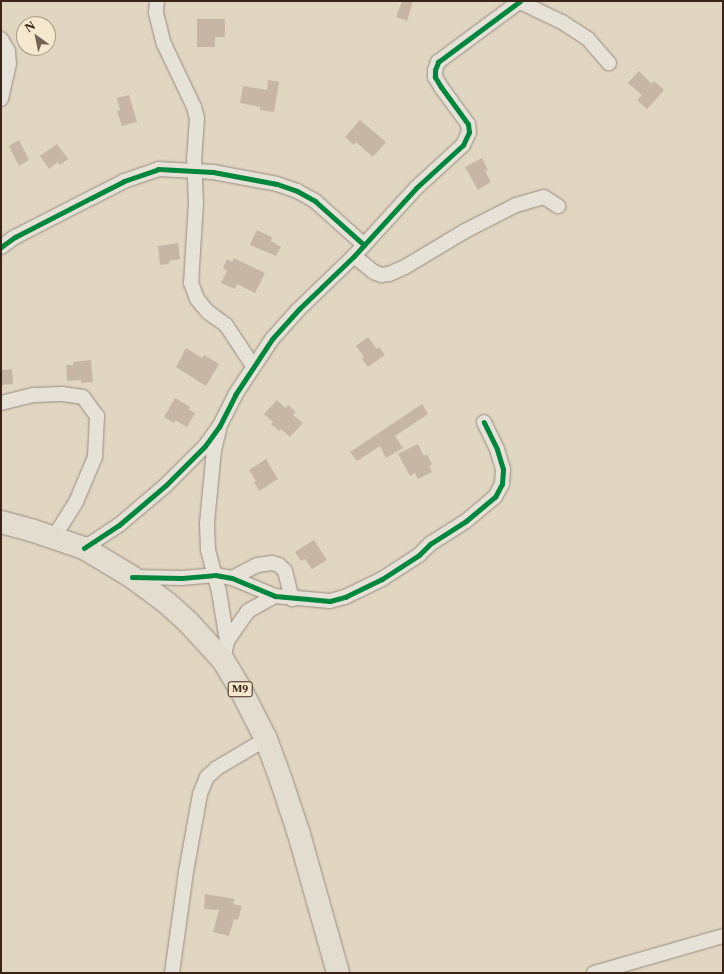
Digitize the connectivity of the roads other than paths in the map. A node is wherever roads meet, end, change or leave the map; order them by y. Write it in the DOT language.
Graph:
graph roads {
  1 [pos="157,1"];
  2 [pos="520,1"];
  3 [pos="1,40"];
  4 [pos="609,63"];
  5 [pos="1,99"];
  6 [pos="194,172"];
  7 [pos="558,206"];
  8 [pos="364,245"];
  9 [pos="1,247"];
  10 [pos="354,256"];
  11 [pos="253,366"];
  12 [pos="1,403"];
  13 [pos="484,422"];
  14 [pos="219,427"];
  15 [pos="1,522"];
  16 [pos="54,537"];
  17 [pos="84,548"];
  18 [pos="215,575"];
  19 [pos="132,577"];
  20 [pos="232,578"];
  21 [pos="275,596"];
  22 [pos="292,599"];
  23 [pos="225,651"];
  24 [pos="266,739"];
  25 [pos="723,936"];
  26 [pos="172,973"];
  27 [pos="338,973"];
  28 [pos="594,973"];
  1 -- 6 [label="street"];
  2 -- 4 [label="street"];
  2 -- 8 [label="street"];
  3 -- 5 [label="street"];
  6 -- 8 [label="street"];
  6 -- 9 [label="street"];
  6 -- 11 [label="street"];
  7 -- 10 [label="street"];
  8 -- 10 [label="street"];
  10 -- 11 [label="street"];
  11 -- 14 [label="street"];
  12 -- 16 [label="street"];
  13 -- 22 [label="street"];
  14 -- 17 [label="street"];
  14 -- 18 [label="street"];
  15 -- 16 [label="main road, M9"];
  16 -- 17 [label="main road, M9"];
  17 -- 19 [label="main road, M9"];
  18 -- 19 [label="street"];
  18 -- 20 [label="street"];
  18 -- 23 [label="street"];
  19 -- 23 [label="main road, M9"];
  20 -- 21 [label="street"];
  20 -- 22 [label="street"];
  21 -- 22 [label="street"];
  21 -- 23 [label="street"];
  23 -- 24 [label="main road, M9"];
  24 -- 26 [label="street"];
  24 -- 27 [label="main road, M9"];
  25 -- 28 [label="street"];
}
